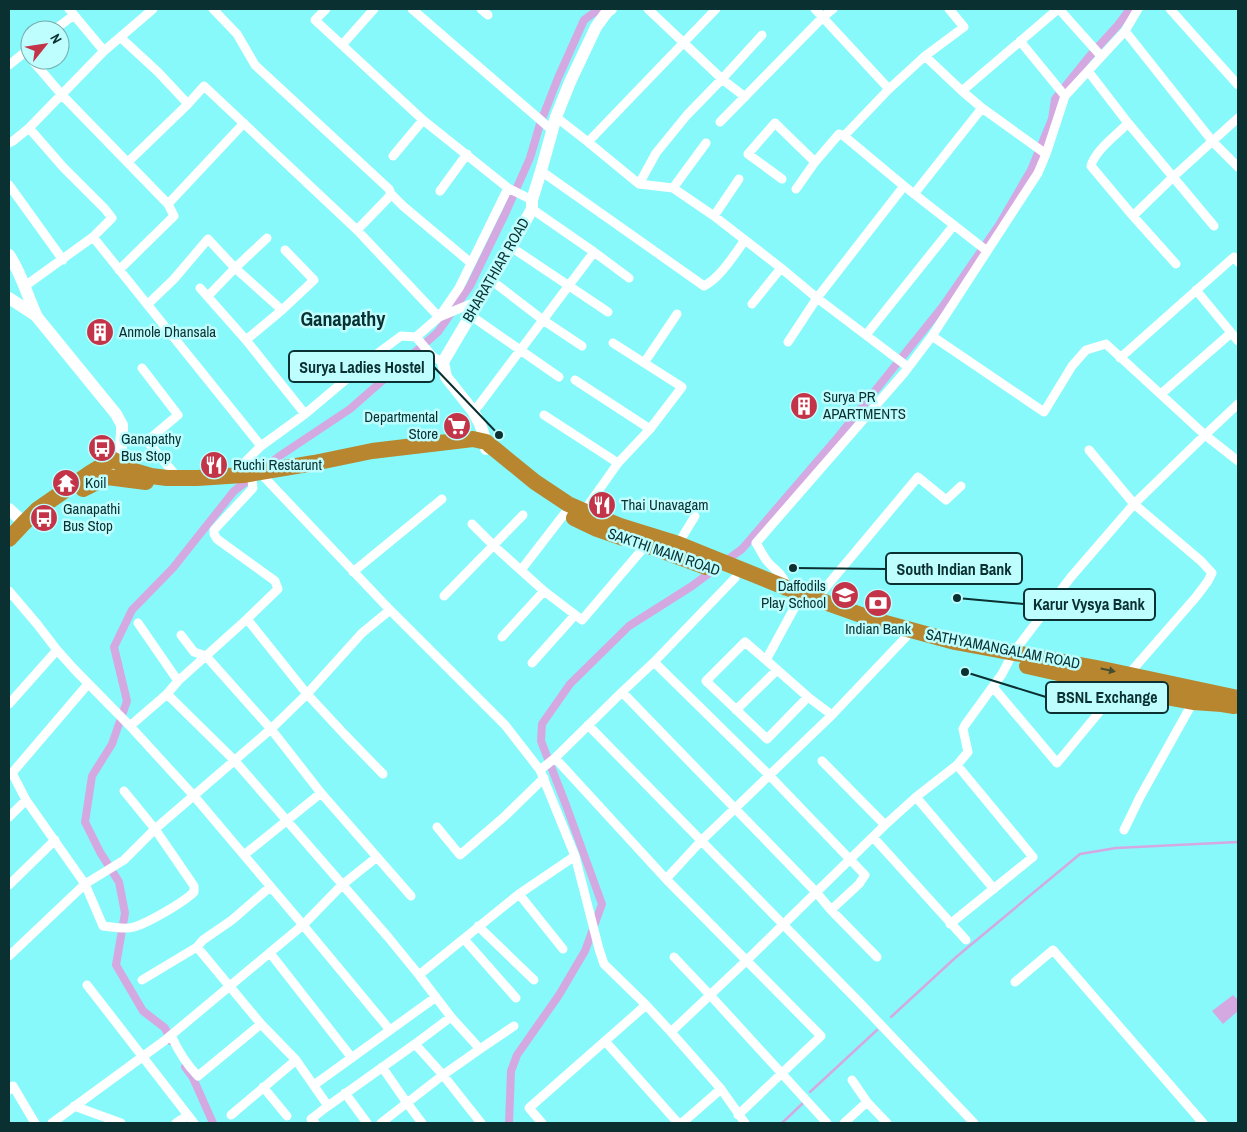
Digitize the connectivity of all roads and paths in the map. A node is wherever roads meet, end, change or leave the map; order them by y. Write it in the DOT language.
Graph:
graph roads {
  1 [pos="153,9"];
  2 [pos="213,9"];
  3 [pos="326,9"];
  4 [pos="374,9"];
  5 [pos="412,9"];
  6 [pos="648,9"];
  7 [pos="716,9"];
  8 [pos="816,9"];
  9 [pos="833,9"];
  10 [pos="949,9"];
  11 [pos="1058,9"];
  12 [pos="1138,9"];
  13 [pos="1170,9"];
  14 [pos="607,10"];
  15 [pos="72,12"];
  16 [pos="823,18"];
  17 [pos="1125,31"];
  18 [pos="762,35"];
  19 [pos="120,37"];
  20 [pos="1020,41"];
  21 [pos="683,42"];
  22 [pos="342,45"];
  23 [pos="104,51"];
  24 [pos="925,56"];
  25 [pos="1101,56"];
  26 [pos="41,70"];
  27 [pos="1088,71"];
  28 [pos="722,79"];
  29 [pos="1238,85"];
  30 [pos="889,89"];
  31 [pos="962,91"];
  32 [pos="62,95"];
  33 [pos="1065,96"];
  34 [pos="745,97"];
  35 [pos="188,104"];
  36 [pos="982,108"];
  37 [pos="1238,118"];
  38 [pos="424,120"];
  39 [pos="720,122"];
  40 [pos="244,123"];
  41 [pos="1128,123"];
  42 [pos="553,125"];
  43 [pos="29,128"];
  44 [pos="844,136"];
  45 [pos="9,142"];
  46 [pos="588,142"];
  47 [pos="1213,142"];
  48 [pos="706,144"];
  49 [pos="467,154"];
  50 [pos="1046,154"];
  51 [pos="393,156"];
  52 [pos="128,162"];
  53 [pos="816,162"];
  54 [pos="1238,167"];
  55 [pos="541,171"];
  56 [pos="1173,177"];
  57 [pos="740,179"];
  58 [pos="782,179"];
  59 [pos="639,184"];
  60 [pos="904,186"];
  61 [pos="508,188"];
  62 [pos="673,188"];
  63 [pos="796,189"];
  64 [pos="10,191"];
  65 [pos="440,191"];
  66 [pos="391,194"];
  67 [pos="914,194"];
  68 [pos="531,202"];
  69 [pos="168,204"];
  70 [pos="714,216"];
  71 [pos="1133,216"];
  72 [pos="954,225"];
  73 [pos="1214,226"];
  74 [pos="358,230"];
  75 [pos="94,237"];
  76 [pos="267,238"];
  77 [pos="746,240"];
  78 [pos="511,247"];
  79 [pos="284,250"];
  80 [pos="987,251"];
  81 [pos="594,252"];
  82 [pos="9,255"];
  83 [pos="63,260"];
  84 [pos="1238,262"];
  85 [pos="470,263"];
  86 [pos="1176,264"];
  87 [pos="235,268"];
  88 [pos="781,268"];
  89 [pos="119,270"];
  90 [pos="629,278"];
  91 [pos="491,280"];
  92 [pos="25,286"];
  93 [pos="568,286"];
  94 [pos="200,288"];
  95 [pos="1196,290"];
  96 [pos="208,296"];
  97 [pos="9,298"];
  98 [pos="817,298"];
  99 [pos="478,301"];
  100 [pos="148,304"];
  101 [pos="752,304"];
  102 [pos="282,310"];
  103 [pos="608,312"];
  104 [pos="677,314"];
  105 [pos="470,316"];
  106 [pos="37,317"];
  107 [pos="439,317"];
  108 [pos="543,320"];
  109 [pos="1232,333"];
  110 [pos="866,335"];
  111 [pos="932,336"];
  112 [pos="416,337"];
  113 [pos="246,340"];
  114 [pos="1238,341"];
  115 [pos="788,342"];
  116 [pos="613,343"];
  117 [pos="582,346"];
  118 [pos="520,350"];
  119 [pos="1120,358"];
  120 [pos="438,359"];
  121 [pos="644,363"];
  122 [pos="908,367"];
  123 [pos="142,368"];
  124 [pos="559,377"];
  125 [pos="575,380"];
  126 [pos="1161,394"];
  127 [pos="1238,404"];
  128 [pos="473,411"];
  129 [pos="305,414"];
  130 [pos="544,415"];
  131 [pos="650,429"];
  132 [pos="1205,434"];
  133 [pos="261,446"];
  134 [pos="486,447"];
  135 [pos="1089,450"];
  136 [pos="1238,461"];
  137 [pos="618,463"];
  138 [pos="119,470"];
  139 [pos="179,478"];
  140 [pos="245,479"];
  141 [pos="962,486"];
  142 [pos="71,491"];
  143 [pos="442,499"];
  144 [pos="1134,504"];
  145 [pos="9,509"];
  146 [pos="584,511"];
  147 [pos="565,513"];
  148 [pos="523,515"];
  149 [pos="695,516"];
  150 [pos="24,523"];
  151 [pos="472,524"];
  152 [pos="9,539"];
  153 [pos="678,544"];
  154 [pos="646,545"];
  155 [pos="494,546"];
  156 [pos="9,550"];
  157 [pos="702,559"];
  158 [pos="521,570"];
  159 [pos="354,572"];
  160 [pos="736,574"];
  161 [pos="787,588"];
  162 [pos="9,591"];
  163 [pos="544,591"];
  164 [pos="444,596"];
  165 [pos="816,599"];
  166 [pos="797,602"];
  167 [pos="390,610"];
  168 [pos="575,615"];
  169 [pos="247,619"];
  170 [pos="138,623"];
  171 [pos="181,635"];
  172 [pos="502,636"];
  173 [pos="906,637"];
  174 [pos="57,650"];
  175 [pos="206,656"];
  176 [pos="1010,658"];
  177 [pos="766,660"];
  178 [pos="654,662"];
  179 [pos="532,663"];
  180 [pos="777,670"];
  181 [pos="1124,681"];
  182 [pos="178,682"];
  183 [pos="88,684"];
  184 [pos="993,687"];
  185 [pos="622,692"];
  186 [pos="167,694"];
  187 [pos="307,694"];
  188 [pos="808,697"];
  189 [pos="1238,698"];
  190 [pos="1193,702"];
  191 [pos="9,704"];
  192 [pos="1238,707"];
  193 [pos="736,710"];
  194 [pos="832,715"];
  195 [pos="130,725"];
  196 [pos="588,725"];
  197 [pos="271,729"];
  198 [pos="554,759"];
  199 [pos="234,761"];
  200 [pos="822,761"];
  201 [pos="9,762"];
  202 [pos="957,765"];
  203 [pos="18,766"];
  204 [pos="541,773"];
  205 [pos="383,774"];
  206 [pos="769,775"];
  207 [pos="124,791"];
  208 [pos="321,793"];
  209 [pos="194,796"];
  210 [pos="916,797"];
  211 [pos="26,800"];
  212 [pos="734,808"];
  213 [pos="9,817"];
  214 [pos="287,821"];
  215 [pos="885,824"];
  216 [pos="437,827"];
  217 [pos="155,829"];
  218 [pos="1124,830"];
  219 [pos="873,837"];
  220 [pos="55,840"];
  221 [pos="700,841"];
  222 [pos="244,855"];
  223 [pos="575,856"];
  224 [pos="377,857"];
  225 [pos="849,860"];
  226 [pos="666,879"];
  227 [pos="86,884"];
  228 [pos="9,885"];
  229 [pos="342,885"];
  230 [pos="270,887"];
  231 [pos="994,889"];
  232 [pos="816,892"];
  233 [pos="519,894"];
  234 [pos="410,896"];
  235 [pos="831,910"];
  236 [pos="303,924"];
  237 [pos="950,924"];
  238 [pos="783,925"];
  239 [pos="478,926"];
  240 [pos="464,939"];
  241 [pos="966,940"];
  242 [pos="197,947"];
  243 [pos="563,949"];
  244 [pos="270,953"];
  245 [pos="9,956"];
  246 [pos="674,957"];
  247 [pos="877,957"];
  248 [pos="746,961"];
  249 [pos="419,975"];
  250 [pos="142,980"];
  251 [pos="534,980"];
  252 [pos="1015,982"];
  253 [pos="87,985"];
  254 [pos="229,987"];
  255 [pos="710,995"];
  256 [pos="436,997"];
  257 [pos="516,998"];
  258 [pos="646,1005"];
  259 [pos="451,1017"];
  260 [pos="261,1024"];
  261 [pos="514,1026"];
  262 [pos="390,1030"];
  263 [pos="671,1032"];
  264 [pos="168,1037"];
  265 [pos="605,1041"];
  266 [pos="415,1044"];
  267 [pos="480,1049"];
  268 [pos="143,1057"];
  269 [pos="352,1058"];
  270 [pos="296,1060"];
  271 [pos="382,1067"];
  272 [pos="782,1073"];
  273 [pos="443,1075"];
  274 [pos="852,1080"];
  275 [pos="314,1085"];
  276 [pos="263,1087"];
  277 [pos="721,1089"];
  278 [pos="9,1090"];
  279 [pos="345,1093"];
  280 [pos="867,1102"];
  281 [pos="407,1103"];
  282 [pos="74,1106"];
  283 [pos="328,1106"];
  284 [pos="188,1115"];
  285 [pos="231,1115"];
  286 [pos="738,1115"];
  287 [pos="287,1116"];
  288 [pos="35,1123"];
  289 [pos="52,1123"];
  290 [pos="121,1123"];
  291 [pos="176,1123"];
  292 [pos="194,1123"];
  293 [pos="315,1123"];
  294 [pos="367,1123"];
  295 [pos="381,1123"];
  296 [pos="422,1123"];
  297 [pos="481,1123"];
  298 [pos="542,1123"];
  299 [pos="678,1123"];
  300 [pos="682,1123"];
  301 [pos="745,1123"];
  302 [pos="827,1123"];
  303 [pos="844,1123"];
  304 [pos="887,1123"];
  305 [pos="974,1123"];
  306 [pos="1203,1123"];
  1 -- 19 [label="street"];
  2 -- 66 [label="street"];
  3 -- 22 [label="street"];
  4 -- 22 [label="street"];
  5 -- 42 [label="street"];
  6 -- 21 [label="street"];
  7 -- 21 [label="street"];
  8 -- 16 [label="street"];
  9 -- 16 [label="street"];
  10 -- 24 [label="street"];
  11 -- 20 [label="street"];
  11 -- 25 [label="street"];
  12 -- 17 [label="street"];
  13 -- 29 [label="street"];
  14 -- 42 [label="main road, BHARATHIAR ROAD"];
  15 -- 23 [label="street"];
  16 -- 30 [label="street"];
  16 -- 34 [label="street"];
  17 -- 25 [label="street"];
  17 -- 47 [label="street"];
  18 -- 28 [label="street"];
  19 -- 23 [label="street"];
  19 -- 35 [label="street"];
  20 -- 31 [label="street"];
  20 -- 33 [label="street"];
  21 -- 28 [label="street"];
  21 -- 46 [label="street"];
  22 -- 38 [label="street"];
  23 -- 32 [label="street"];
  24 -- 30 [label="street"];
  24 -- 31 [label="street"];
  25 -- 27 [label="street"];
  26 -- 32 [label="street"];
  27 -- 33 [label="street"];
  27 -- 41 [label="street"];
  28 -- 34 [label="street"];
  28 -- 59 [label="street"];
  30 -- 44 [label="street"];
  31 -- 36 [label="street"];
  32 -- 43 [label="street"];
  32 -- 52 [label="street"];
  33 -- 50 [label="street"];
  34 -- 39 [label="street"];
  35 -- 40 [label="street"];
  35 -- 52 [label="street"];
  36 -- 50 [label="street"];
  36 -- 67 [label="street"];
  37 -- 47 [label="street"];
  38 -- 49 [label="street"];
  38 -- 51 [label="street"];
  40 -- 69 [label="street"];
  40 -- 74 [label="street"];
  41 -- 56 [label="street"];
  41 -- 71 [label="street"];
  42 -- 46 [label="street"];
  42 -- 55 [label="main road, BHARATHIAR ROAD"];
  43 -- 45 [label="street"];
  43 -- 75 [label="street"];
  44 -- 53 [label="street"];
  44 -- 60 [label="street"];
  46 -- 59 [label="street"];
  47 -- 54 [label="street"];
  47 -- 56 [label="street"];
  48 -- 62 [label="street"];
  49 -- 61 [label="street"];
  49 -- 65 [label="street"];
  50 -- 80 [label="street"];
  52 -- 69 [label="street"];
  53 -- 58 [label="street"];
  53 -- 63 [label="street"];
  55 -- 68 [label="main road, BHARATHIAR ROAD"];
  55 -- 77 [label="street"];
  56 -- 71 [label="street"];
  56 -- 73 [label="street"];
  57 -- 70 [label="street"];
  59 -- 62 [label="street"];
  60 -- 67 [label="street"];
  60 -- 98 [label="street"];
  61 -- 68 [label="street"];
  61 -- 85 [label="street"];
  62 -- 70 [label="street"];
  64 -- 83 [label="street"];
  66 -- 74 [label="street"];
  66 -- 85 [label="street"];
  67 -- 72 [label="street"];
  68 -- 78 [label="main road, BHARATHIAR ROAD"];
  68 -- 81 [label="street"];
  69 -- 89 [label="street"];
  70 -- 77 [label="street"];
  71 -- 86 [label="street"];
  72 -- 80 [label="street"];
  72 -- 110 [label="street"];
  74 -- 107 [label="street"];
  75 -- 83 [label="street"];
  75 -- 89 [label="street"];
  76 -- 87 [label="street"];
  77 -- 88 [label="street"];
  78 -- 91 [label="main road, BHARATHIAR ROAD"];
  78 -- 93 [label="street"];
  79 -- 102 [label="street"];
  80 -- 111 [label="street"];
  81 -- 90 [label="street"];
  81 -- 93 [label="street"];
  82 -- 92 [label="main road"];
  83 -- 92 [label="street"];
  84 -- 95 [label="street"];
  85 -- 107 [label="street"];
  87 -- 96 [label="street"];
  87 -- 100 [label="street"];
  87 -- 102 [label="street"];
  88 -- 98 [label="street"];
  88 -- 101 [label="street"];
  89 -- 100 [label="street"];
  91 -- 99 [label="main road, BHARATHIAR ROAD"];
  91 -- 108 [label="street"];
  92 -- 106 [label="main road"];
  93 -- 103 [label="street"];
  93 -- 108 [label="street"];
  94 -- 96 [label="street"];
  95 -- 109 [label="street"];
  95 -- 119 [label="street"];
  96 -- 113 [label="street"];
  97 -- 106 [label="main road"];
  98 -- 110 [label="street"];
  98 -- 115 [label="street"];
  99 -- 105 [label="main road, BHARATHIAR ROAD"];
  99 -- 107 [label="street"];
  100 -- 133 [label="street"];
  102 -- 113 [label="street"];
  104 -- 121 [label="street"];
  105 -- 118 [label="street"];
  105 -- 120 [label="main road, BHARATHIAR ROAD"];
  106 -- 138 [label="main road"];
  107 -- 112 [label="street"];
  108 -- 117 [label="street"];
  108 -- 118 [label="street"];
  109 -- 114 [label="street"];
  109 -- 126 [label="street"];
  110 -- 122 [label="street"];
  111 -- 119 [label="street"];
  111 -- 122 [label="street"];
  112 -- 120 [label="street"];
  112 -- 129 [label="street"];
  113 -- 129 [label="street"];
  116 -- 121 [label="street"];
  118 -- 124 [label="street"];
  118 -- 128 [label="street"];
  119 -- 126 [label="street"];
  120 -- 128 [label="main road"];
  121 -- 131 [label="street"];
  122 -- 161 [label="street"];
  123 -- 139 [label="street"];
  125 -- 131 [label="street"];
  126 -- 132 [label="street"];
  127 -- 132 [label="street"];
  128 -- 134 [label="main road"];
  129 -- 133 [label="street"];
  130 -- 137 [label="street"];
  131 -- 137 [label="street"];
  132 -- 136 [label="street"];
  132 -- 144 [label="street"];
  133 -- 140 [label="street"];
  134 -- 140 [label="highway"];
  134 -- 140 [label="highway"];
  134 -- 146 [label="highway"];
  134 -- 147 [label="highway, SAKTHI MAIN ROAD"];
  135 -- 144 [label="street"];
  137 -- 146 [label="street"];
  138 -- 139 [label="highway"];
  138 -- 140 [label="highway"];
  138 -- 142 [label="highway"];
  139 -- 140 [label="highway"];
  140 -- 159 [label="street"];
  140 -- 169 [label="street"];
  141 -- 165 [label="street"];
  142 -- 150 [label="highway"];
  142 -- 156 [label="highway"];
  143 -- 159 [label="street"];
  144 -- 176 [label="street"];
  144 -- 181 [label="street"];
  145 -- 150 [label="main road"];
  146 -- 153 [label="highway"];
  147 -- 154 [label="highway, SAKTHI MAIN ROAD"];
  147 -- 158 [label="street"];
  148 -- 155 [label="street"];
  149 -- 153 [label="street"];
  150 -- 152 [label="highway"];
  151 -- 155 [label="street"];
  153 -- 157 [label="highway"];
  154 -- 157 [label="highway, SAKTHI MAIN ROAD"];
  154 -- 168 [label="street"];
  155 -- 158 [label="street"];
  155 -- 164 [label="street"];
  157 -- 160 [label="highway, SAKTHI MAIN ROAD"];
  158 -- 163 [label="street"];
  159 -- 167 [label="street"];
  160 -- 161 [label="highway, SATHYAMANGALAM ROAD"];
  160 -- 166 [label="highway, SAKTHI MAIN ROAD"];
  160 -- 178 [label="street"];
  161 -- 165 [label="highway, SATHYAMANGALAM ROAD"];
  162 -- 174 [label="street"];
  163 -- 168 [label="street"];
  163 -- 172 [label="street"];
  165 -- 176 [label="highway, SATHYAMANGALAM ROAD"];
  166 -- 173 [label="highway, SAKTHI MAIN ROAD"];
  166 -- 177 [label="street"];
  167 -- 187 [label="street"];
  167 -- 204 [label="street"];
  168 -- 179 [label="street"];
  169 -- 175 [label="street"];
  169 -- 187 [label="street"];
  170 -- 182 [label="street"];
  171 -- 175 [label="street"];
  173 -- 176 [label="highway, SAKTHI MAIN ROAD"];
  173 -- 194 [label="street"];
  174 -- 183 [label="street"];
  174 -- 191 [label="street"];
  175 -- 182 [label="street"];
  175 -- 197 [label="street"];
  176 -- 181 [label="highway, SAKTHI MAIN ROAD"];
  176 -- 184 [label="street"];
  177 -- 180 [label="street"];
  177 -- 193 [label="street"];
  178 -- 185 [label="street"];
  178 -- 206 [label="street"];
  180 -- 188 [label="street"];
  180 -- 193 [label="street"];
  181 -- 184 [label="street"];
  181 -- 189 [label="highway"];
  181 -- 190 [label="highway, SAKTHI MAIN ROAD"];
  182 -- 186 [label="street"];
  183 -- 195 [label="street"];
  183 -- 203 [label="street"];
  184 -- 202 [label="street"];
  185 -- 196 [label="street"];
  185 -- 212 [label="street"];
  186 -- 195 [label="street"];
  186 -- 199 [label="street"];
  187 -- 197 [label="street"];
  187 -- 205 [label="street"];
  188 -- 193 [label="street"];
  188 -- 194 [label="street"];
  190 -- 192 [label="highway, SAKTHI MAIN ROAD"];
  190 -- 218 [label="street"];
  194 -- 206 [label="street"];
  195 -- 209 [label="street"];
  196 -- 198 [label="street"];
  196 -- 221 [label="street"];
  197 -- 199 [label="street"];
  197 -- 208 [label="street"];
  198 -- 204 [label="street"];
  198 -- 226 [label="street"];
  199 -- 209 [label="street"];
  199 -- 214 [label="street"];
  200 -- 215 [label="street"];
  201 -- 203 [label="street"];
  202 -- 210 [label="street"];
  202 -- 231 [label="street"];
  203 -- 211 [label="street"];
  204 -- 216 [label="street"];
  204 -- 223 [label="street"];
  206 -- 212 [label="street"];
  206 -- 225 [label="street"];
  207 -- 217 [label="street"];
  208 -- 214 [label="street"];
  208 -- 224 [label="street"];
  209 -- 217 [label="street"];
  209 -- 222 [label="street"];
  210 -- 215 [label="street"];
  210 -- 231 [label="street"];
  211 -- 213 [label="street"];
  211 -- 220 [label="street"];
  212 -- 221 [label="street"];
  212 -- 232 [label="street"];
  214 -- 222 [label="street"];
  214 -- 229 [label="street"];
  215 -- 219 [label="street"];
  217 -- 227 [label="street"];
  217 -- 227 [label="street"];
  219 -- 225 [label="street"];
  219 -- 237 [label="street"];
  220 -- 227 [label="street"];
  220 -- 228 [label="street"];
  221 -- 226 [label="street"];
  221 -- 238 [label="street"];
  222 -- 230 [label="street"];
  223 -- 233 [label="street"];
  223 -- 258 [label="street"];
  224 -- 229 [label="street"];
  224 -- 234 [label="street"];
  225 -- 232 [label="street"];
  225 -- 235 [label="street"];
  226 -- 248 [label="street"];
  227 -- 245 [label="street"];
  229 -- 236 [label="street"];
  229 -- 249 [label="street"];
  230 -- 236 [label="street"];
  230 -- 242 [label="street"];
  231 -- 237 [label="street"];
  232 -- 235 [label="street"];
  232 -- 238 [label="street"];
  233 -- 239 [label="street"];
  233 -- 243 [label="street"];
  235 -- 247 [label="street"];
  236 -- 244 [label="street"];
  236 -- 262 [label="street"];
  237 -- 241 [label="street"];
  238 -- 248 [label="street"];
  238 -- 305 [label="street"];
  239 -- 240 [label="street"];
  239 -- 251 [label="street"];
  240 -- 249 [label="street"];
  240 -- 257 [label="street"];
  242 -- 250 [label="street"];
  242 -- 254 [label="street"];
  244 -- 254 [label="street"];
  244 -- 269 [label="street"];
  246 -- 255 [label="street"];
  248 -- 255 [label="street"];
  248 -- 272 [label="street"];
  249 -- 256 [label="street"];
  252 -- 306 [label="street"];
  253 -- 268 [label="street"];
  254 -- 260 [label="street"];
  254 -- 264 [label="street"];
  255 -- 263 [label="street"];
  255 -- 272 [label="street"];
  256 -- 259 [label="street"];
  256 -- 262 [label="street"];
  258 -- 263 [label="street"];
  258 -- 265 [label="street"];
  259 -- 266 [label="street"];
  259 -- 267 [label="street"];
  260 -- 264 [label="street"];
  260 -- 270 [label="street"];
  261 -- 267 [label="street"];
  262 -- 269 [label="street"];
  263 -- 277 [label="street"];
  264 -- 268 [label="street"];
  265 -- 298 [label="street"];
  265 -- 299 [label="street"];
  266 -- 271 [label="street"];
  266 -- 273 [label="street"];
  267 -- 273 [label="street"];
  268 -- 282 [label="street"];
  268 -- 284 [label="street"];
  269 -- 275 [label="street"];
  270 -- 275 [label="street"];
  270 -- 276 [label="street"];
  271 -- 279 [label="street"];
  271 -- 281 [label="street"];
  272 -- 286 [label="street"];
  272 -- 302 [label="street"];
  273 -- 281 [label="street"];
  273 -- 297 [label="street"];
  274 -- 280 [label="street"];
  275 -- 283 [label="street"];
  276 -- 285 [label="street"];
  276 -- 287 [label="street"];
  277 -- 286 [label="street"];
  277 -- 300 [label="street"];
  278 -- 288 [label="street"];
  279 -- 283 [label="street"];
  279 -- 294 [label="street"];
  280 -- 303 [label="street"];
  280 -- 304 [label="street"];
  281 -- 295 [label="street"];
  281 -- 296 [label="street"];
  282 -- 289 [label="street"];
  282 -- 290 [label="street"];
  283 -- 293 [label="street"];
  284 -- 291 [label="street"];
  284 -- 292 [label="street"];
  286 -- 301 [label="street"];
}
